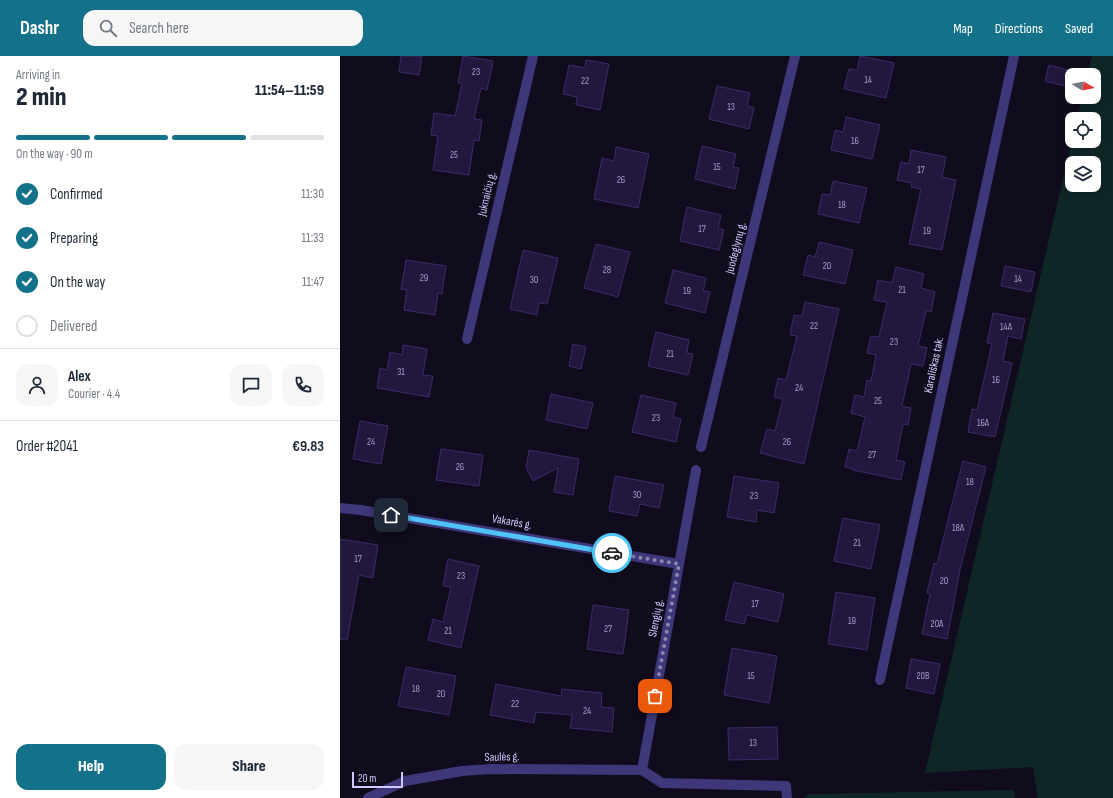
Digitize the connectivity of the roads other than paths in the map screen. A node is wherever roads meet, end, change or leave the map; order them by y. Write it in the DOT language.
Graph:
graph roads {
  1 [pos="533,56"];
  2 [pos="795,56"];
  3 [pos="1014,56"];
  4 [pos="467,339"];
  5 [pos="701,447"];
  6 [pos="696,470"];
  7 [pos="340,508"];
  8 [pos="679,564"];
  9 [pos="880,680"];
  10 [pos="642,770"];
  11 [pos="368,798"];
  12 [pos="787,798"];
  1 -- 4 [label="street, Juknaičių g."];
  2 -- 5 [label="street, Juodeglynų g."];
  3 -- 9 [label="street, Karališkas tak."];
  6 -- 8 [label="street, Slengių g."];
  7 -- 8 [label="street, Vakarės g."];
  8 -- 10 [label="street, Slengių g."];
  10 -- 11 [label="street, Saulės g."];
  10 -- 12 [label="street"];
}
